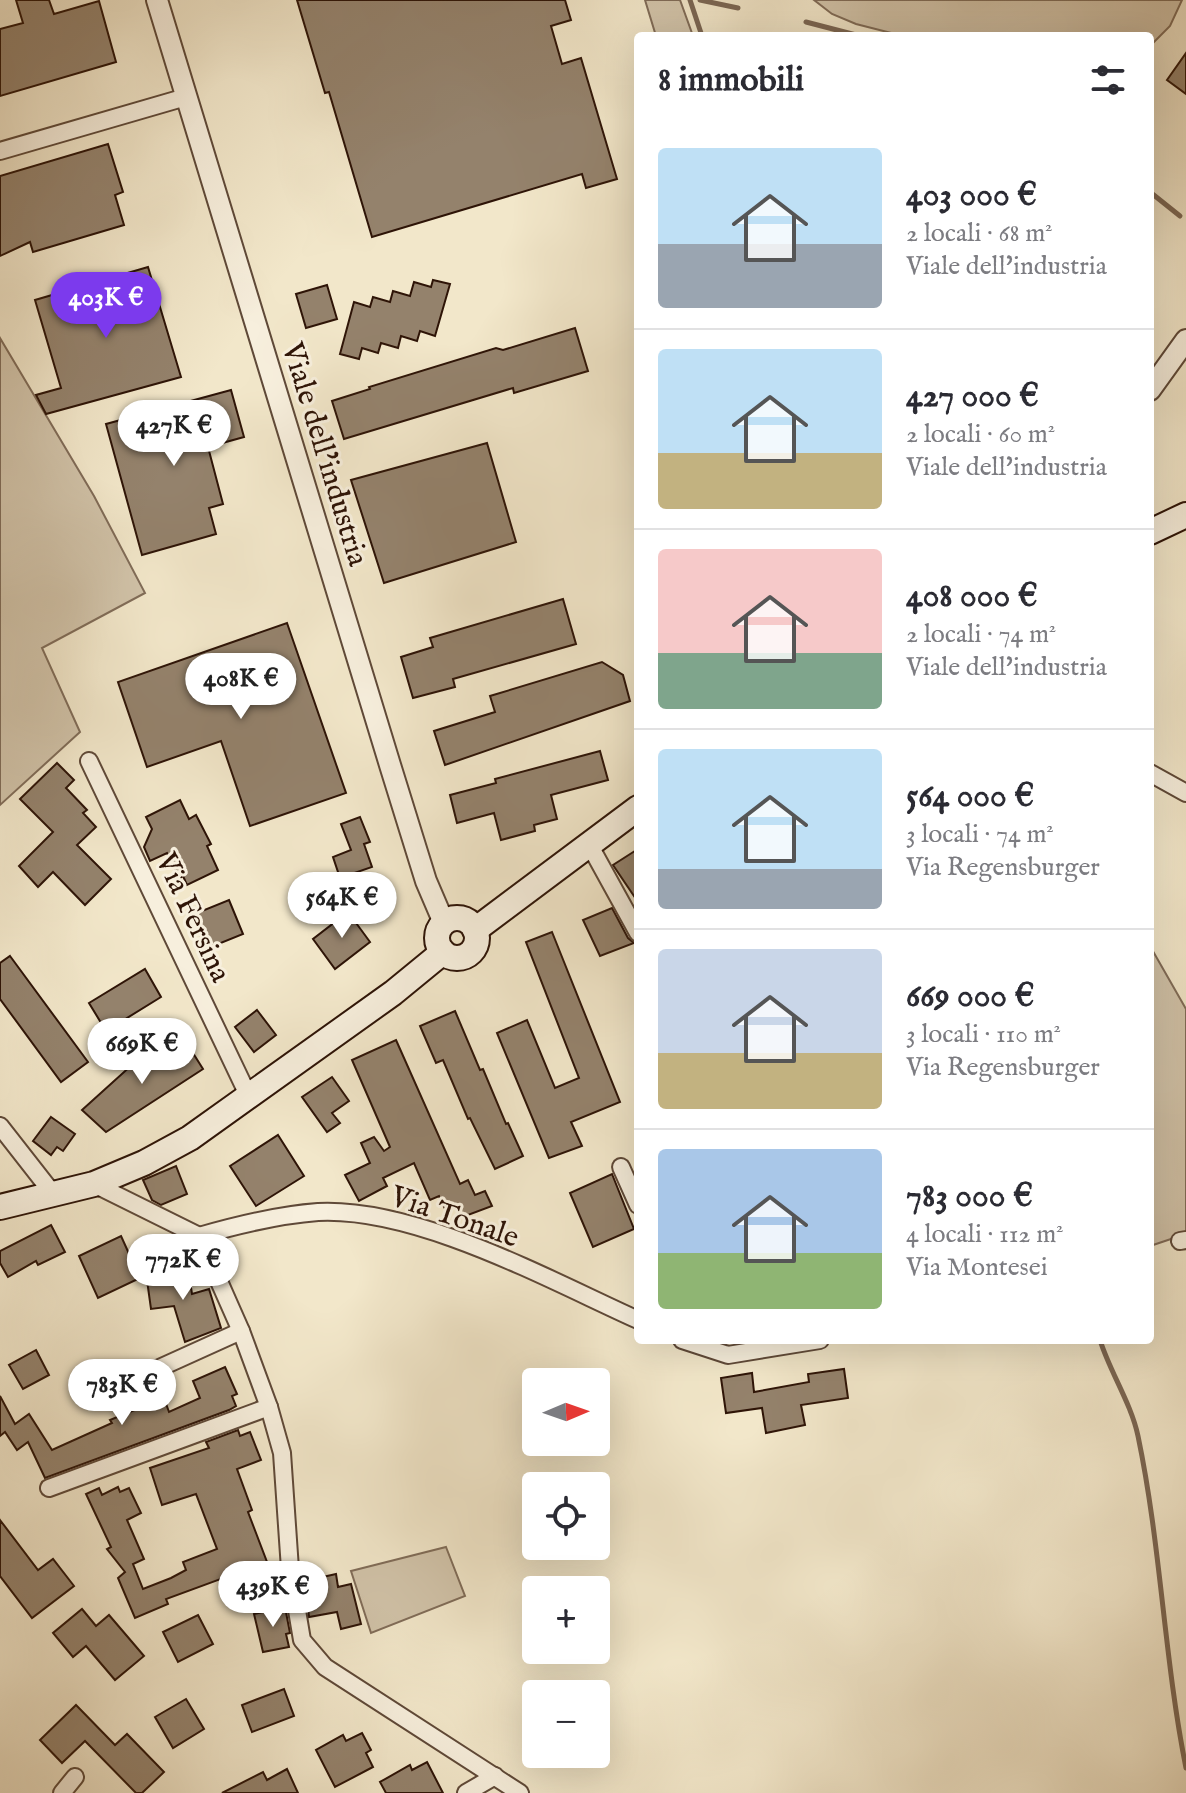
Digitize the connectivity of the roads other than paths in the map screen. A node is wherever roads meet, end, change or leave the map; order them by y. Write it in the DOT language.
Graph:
graph roads {
  1 [pos="157,0"];
  2 [pos="186,97"];
  3 [pos="0,151"];
  4 [pos="1186,340"];
  5 [pos="1154,384"];
  6 [pos="1186,515"];
  7 [pos="1154,530"];
  8 [pos="89,761"];
  9 [pos="1154,775"];
  10 [pos="1186,793"];
  11 [pos="634,811"];
  12 [pos="589,844"];
  13 [pos="444,923"];
  14 [pos="634,926"];
  15 [pos="475,930"];
  16 [pos="443,952"];
  17 [pos="249,1097"];
  18 [pos="0,1126"];
  19 [pos="621,1167"];
  20 [pos="94,1184"];
  21 [pos="54,1195"];
  22 [pos="634,1196"];
  23 [pos="0,1207"];
  24 [pos="199,1236"];
  25 [pos="634,1318"];
  26 [pos="241,1331"];
  27 [pos="695,1344"];
  28 [pos="795,1344"];
  29 [pos="146,1374"];
  30 [pos="269,1407"];
  31 [pos="49,1488"];
  32 [pos="495,1776"];
  33 [pos="75,1777"];
  34 [pos="62,1793"];
  35 [pos="466,1793"];
  36 [pos="520,1793"];
  1 -- 2 [label="street, Viale dell'industria"];
  2 -- 3 [label="street"];
  2 -- 13 [label="street, Viale dell'industria"];
  4 -- 5 [label="street"];
  6 -- 7 [label="main road"];
  8 -- 17 [label="street, Via Fersina"];
  9 -- 10 [label="street"];
  11 -- 12 [label="main road"];
  12 -- 14 [label="street"];
  12 -- 15 [label="main road"];
  13 -- 15 [label="main road"];
  13 -- 16 [label="main road"];
  15 -- 16 [label="main road"];
  16 -- 17 [label="main road"];
  17 -- 20 [label="main road"];
  18 -- 21 [label="street"];
  19 -- 22 [label="street"];
  20 -- 21 [label="main road"];
  20 -- 24 [label="street"];
  21 -- 23 [label="main road"];
  24 -- 25 [label="street, Via Tonale"];
  24 -- 26 [label="street"];
  26 -- 29 [label="street"];
  26 -- 30 [label="street"];
  27 -- 28 [label="street"];
  30 -- 31 [label="street"];
  30 -- 32 [label="street"];
  32 -- 35 [label="street"];
  32 -- 36 [label="street"];
  33 -- 34 [label="street"];
}
